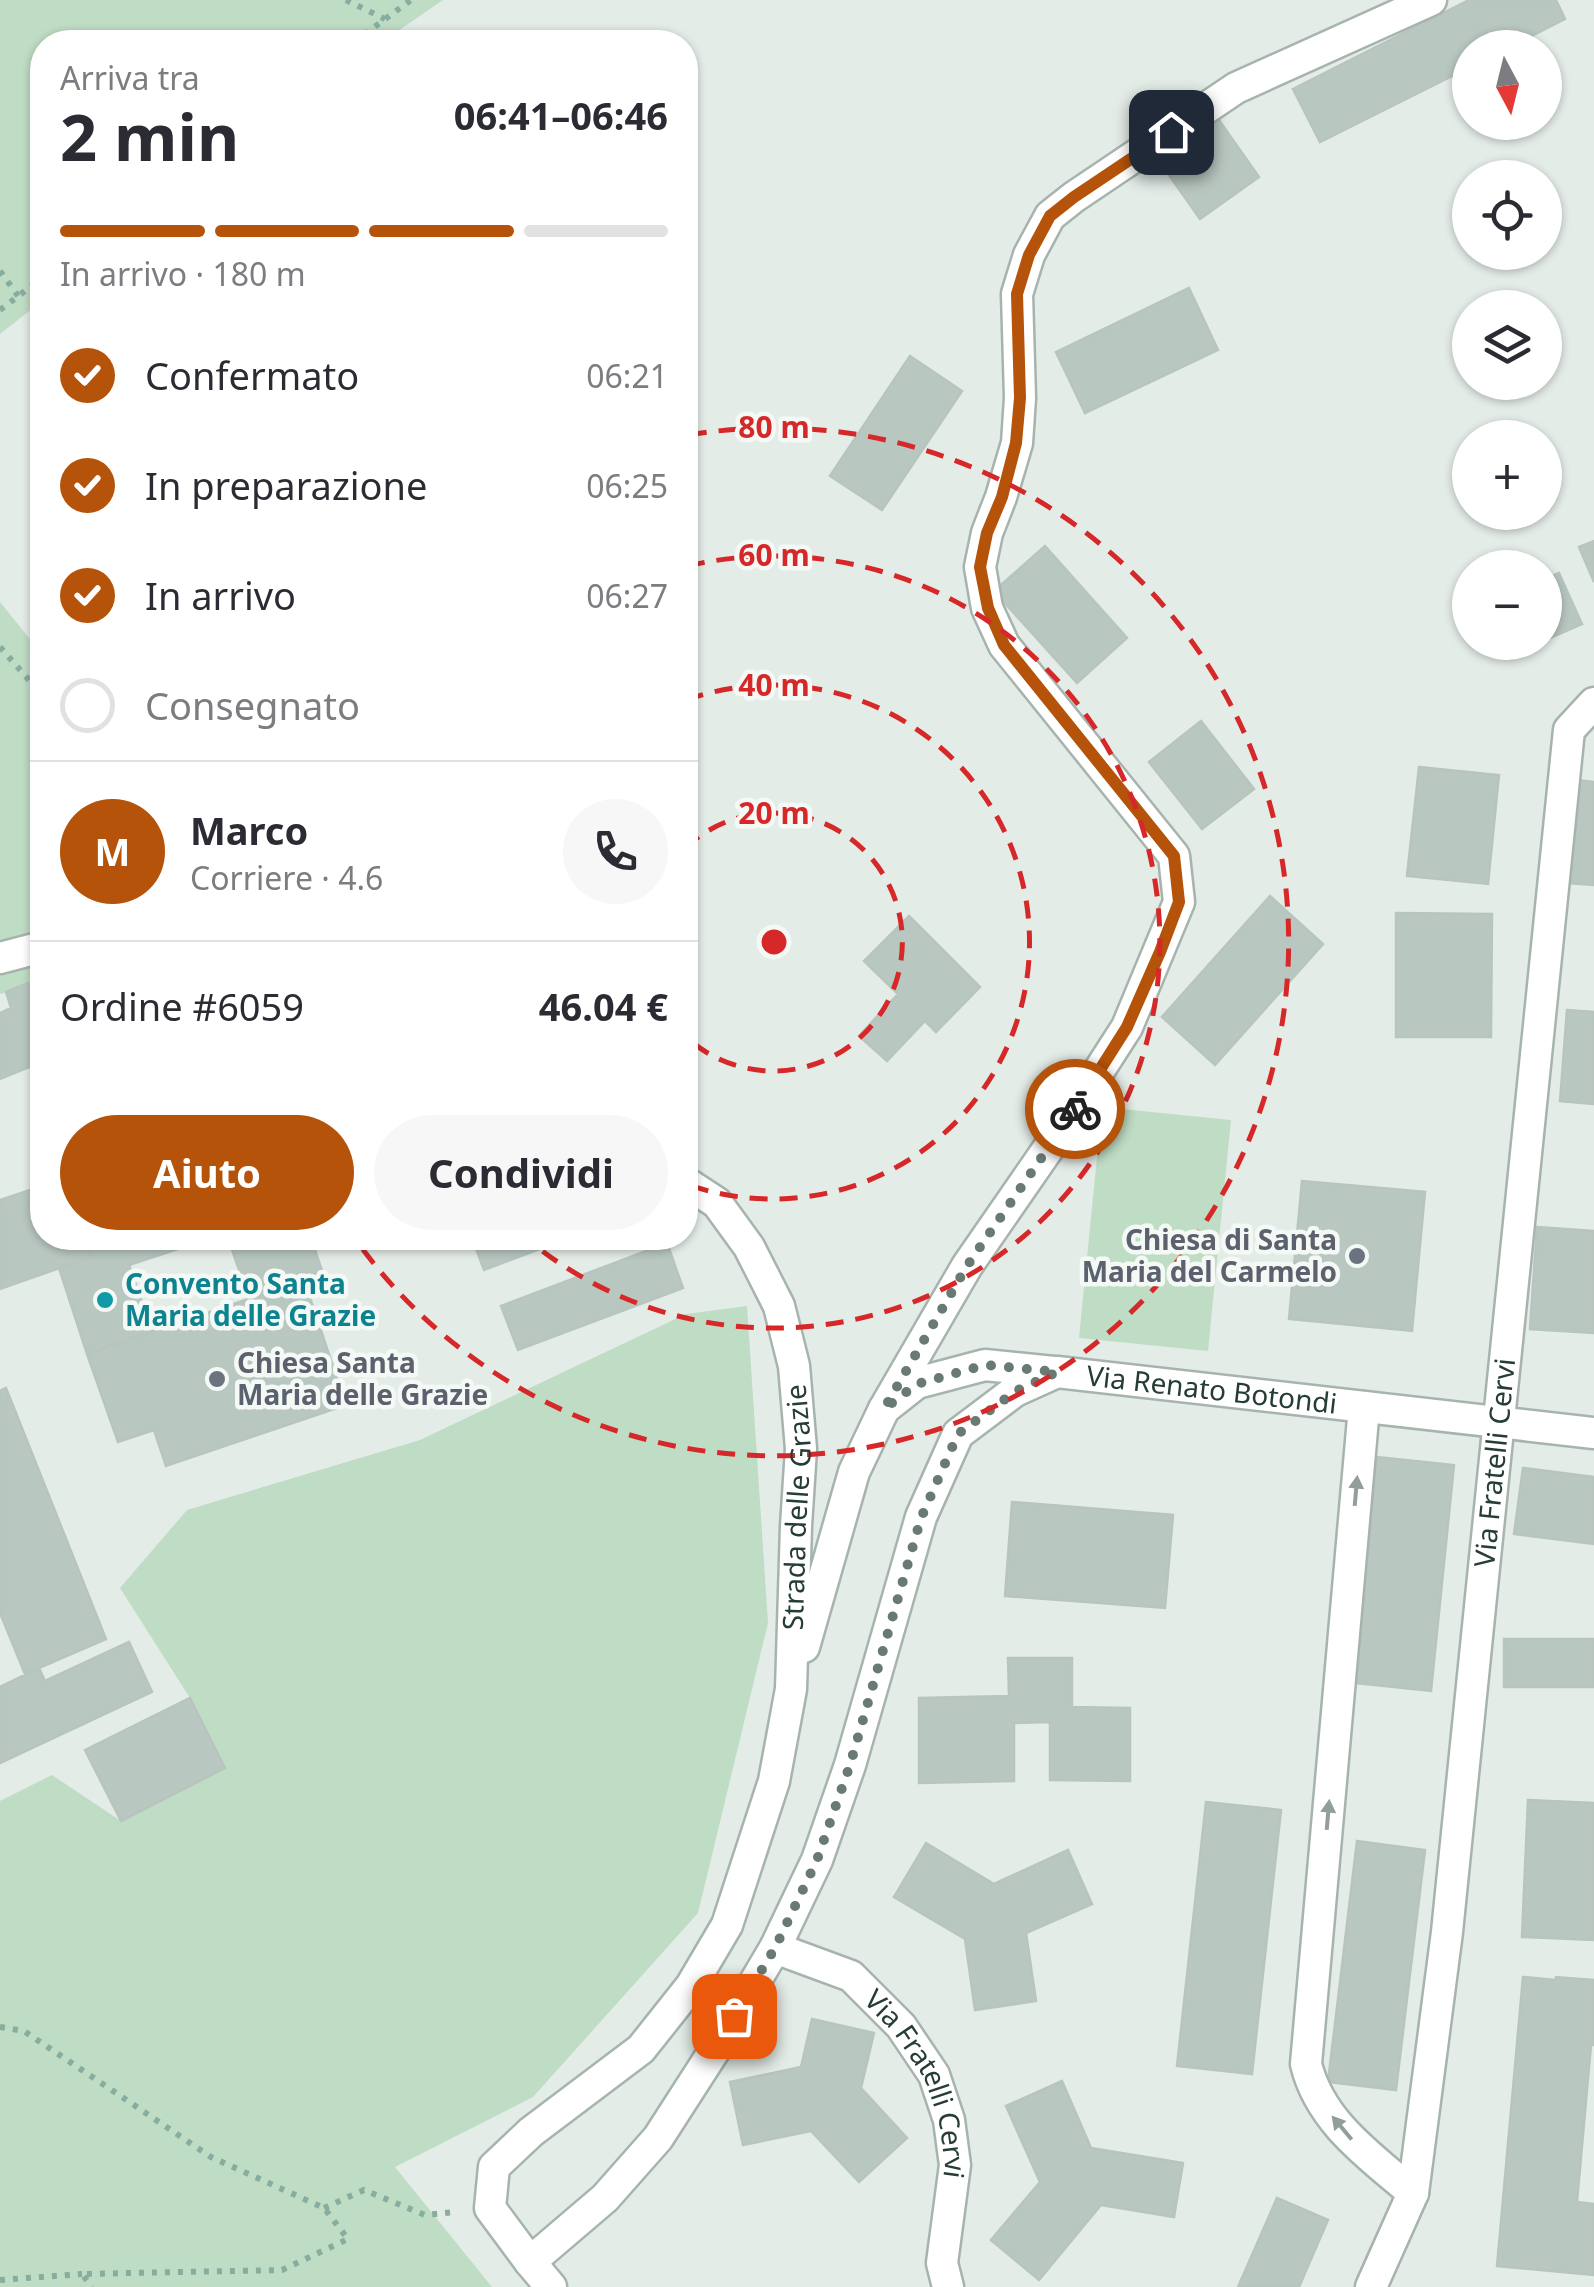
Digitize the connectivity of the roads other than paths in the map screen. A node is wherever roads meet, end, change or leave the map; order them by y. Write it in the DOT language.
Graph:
graph roads {
  1 [pos="1431,0"];
  2 [pos="1594,702"];
  3 [pos="30,950"];
  4 [pos="0,958"];
  5 [pos="698,1190"];
  6 [pos="1057,1372"];
  7 [pos="1364,1407"];
  8 [pos="884,1409"];
  9 [pos="1499,1423"];
  10 [pos="1594,1433"];
  11 [pos="792,1689"];
  12 [pos="775,1948"];
  13 [pos="1413,2194"];
  14 [pos="530,2262"];
  15 [pos="551,2287"];
  16 [pos="948,2287"];
  17 [pos="1371,2287"];
  1 -- 8 [label="street, Strada delle Grazie"];
  2 -- 9 [label="street, Via Fratelli Cervi"];
  3 -- 4 [label="street"];
  5 -- 11 [label="street, Strada delle Grazie"];
  6 -- 7 [label="street, Via Renato Botondi"];
  6 -- 8 [label="street"];
  6 -- 12 [label="street, Via Renato Botondi"];
  7 -- 9 [label="street, Via Renato Botondi"];
  13 -- 7 [label="street, one-way"];
  8 -- 11 [label="street, Strada delle Grazie"];
  9 -- 10 [label="street, Via Renato Botondi"];
  9 -- 13 [label="street, Via Fratelli Cervi"];
  11 -- 14 [label="street, Strada delle Grazie"];
  12 -- 14 [label="street, Via Renato Botondi"];
  12 -- 16 [label="street, Via Fratelli Cervi"];
  13 -- 17 [label="street, Via Fratelli Cervi"];
  14 -- 15 [label="street"];
}
